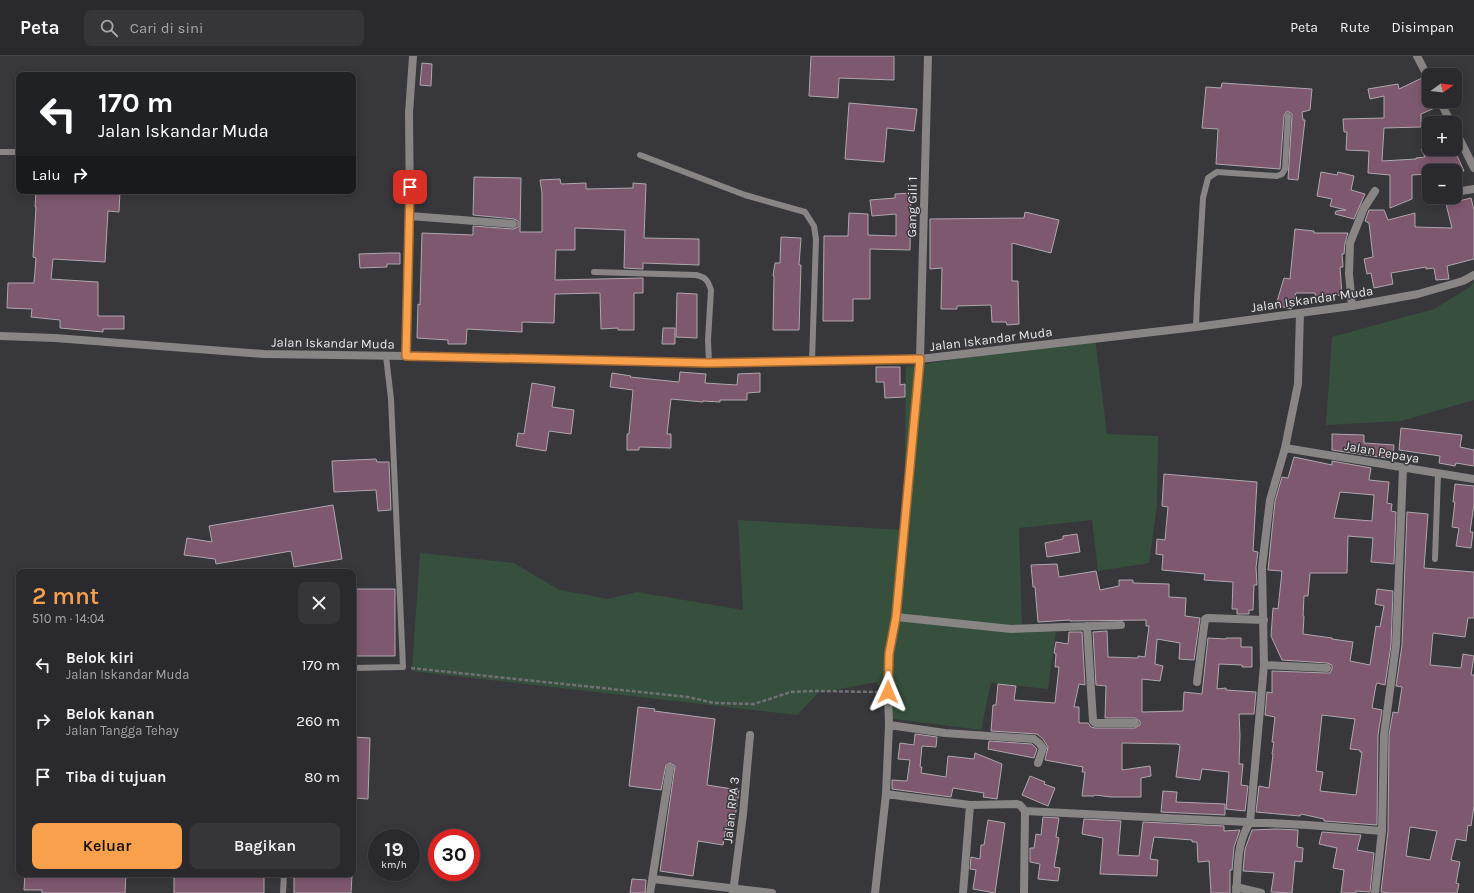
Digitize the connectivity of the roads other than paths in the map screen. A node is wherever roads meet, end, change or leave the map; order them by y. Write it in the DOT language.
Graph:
graph roads {
  1 [pos="413,56"];
  2 [pos="928,56"];
  3 [pos="1417,56"];
  4 [pos="1423,68"];
  5 [pos="1288,116"];
  6 [pos="1462,144"];
  7 [pos="0,152"];
  8 [pos="16,152"];
  9 [pos="640,156"];
  10 [pos="1474,168"];
  11 [pos="1474,189"];
  12 [pos="1375,191"];
  13 [pos="1462,191"];
  14 [pos="410,216"];
  15 [pos="513,224"];
  16 [pos="594,272"];
  17 [pos="1474,275"];
  18 [pos="1352,306"];
  19 [pos="1300,313"];
  20 [pos="1196,327"];
  21 [pos="0,336"];
  22 [pos="386,356"];
  23 [pos="406,356"];
  24 [pos="920,359"];
  25 [pos="812,361"];
  26 [pos="709,363"];
  27 [pos="1285,448"];
  28 [pos="1403,468"];
  29 [pos="1438,474"];
  30 [pos="1474,480"];
  31 [pos="1435,558"];
  32 [pos="896,617"];
  33 [pos="1264,620"];
  34 [pos="1121,625"];
  35 [pos="1087,626"];
  36 [pos="1264,665"];
  37 [pos="356,668"];
  38 [pos="1327,668"];
  39 [pos="1197,682"];
  40 [pos="1135,723"];
  41 [pos="889,725"];
  42 [pos="750,735"];
  43 [pos="1038,763"];
  44 [pos="670,768"];
  45 [pos="886,794"];
  46 [pos="970,805"];
  47 [pos="1025,811"];
  48 [pos="1250,822"];
  49 [pos="1382,831"];
  50 [pos="284,877"];
  51 [pos="653,879"];
  52 [pos="1236,890"];
  53 [pos="733,891"];
  54 [pos="283,893"];
  55 [pos="650,893"];
  56 [pos="772,893"];
  57 [pos="875,893"];
  58 [pos="963,893"];
  59 [pos="1024,893"];
  60 [pos="1261,893"];
  61 [pos="1375,893"];
  1 -- 14 [label="street"];
  2 -- 24 [label="street, Gang Gili 1"];
  3 -- 4 [label="street"];
  5 -- 20 [label="lane"];
  6 -- 10 [label="street"];
  7 -- 8 [label="lane"];
  9 -- 25 [label="lane"];
  11 -- 13 [label="street"];
  12 -- 18 [label="street"];
  14 -- 15 [label="street"];
  14 -- 23 [label="street"];
  16 -- 26 [label="lane"];
  17 -- 18 [label="street, Jalan Iskandar Muda"];
  18 -- 19 [label="street, Jalan Iskandar Muda"];
  19 -- 20 [label="street, Jalan Iskandar Muda"];
  19 -- 27 [label="street"];
  20 -- 24 [label="street, Jalan Iskandar Muda"];
  21 -- 22 [label="street, Jalan Iskandar Muda"];
  22 -- 23 [label="street, Jalan Iskandar Muda"];
  22 -- 37 [label="lane"];
  23 -- 26 [label="street, Jalan Iskandar Muda"];
  24 -- 25 [label="street, Jalan Iskandar Muda"];
  24 -- 32 [label="street, Gang Gili 1"];
  25 -- 26 [label="street, Jalan Iskandar Muda"];
  27 -- 28 [label="street, Jalan Pepaya"];
  27 -- 33 [label="street"];
  28 -- 29 [label="street, Jalan Pepaya"];
  28 -- 49 [label="street"];
  29 -- 30 [label="street, Jalan Pepaya"];
  29 -- 31 [label="lane"];
  32 -- 35 [label="street"];
  32 -- 41 [label="street, Gang Gili 1"];
  33 -- 36 [label="street"];
  33 -- 39 [label="street"];
  34 -- 35 [label="street"];
  35 -- 40 [label="street"];
  36 -- 38 [label="street"];
  36 -- 48 [label="street"];
  41 -- 43 [label="street"];
  41 -- 45 [label="street, Gang Gili 1"];
  42 -- 53 [label="street, Jalan RPA 3"];
  44 -- 51 [label="street"];
  45 -- 46 [label="street"];
  45 -- 57 [label="street, Gang Gili 1"];
  46 -- 47 [label="street"];
  46 -- 58 [label="street"];
  47 -- 48 [label="street"];
  47 -- 59 [label="street"];
  48 -- 49 [label="street"];
  48 -- 52 [label="street"];
  49 -- 61 [label="street"];
  50 -- 54 [label="lane"];
  51 -- 53 [label="street"];
  51 -- 55 [label="street"];
  52 -- 60 [label="street"];
  53 -- 56 [label="street"];
}
